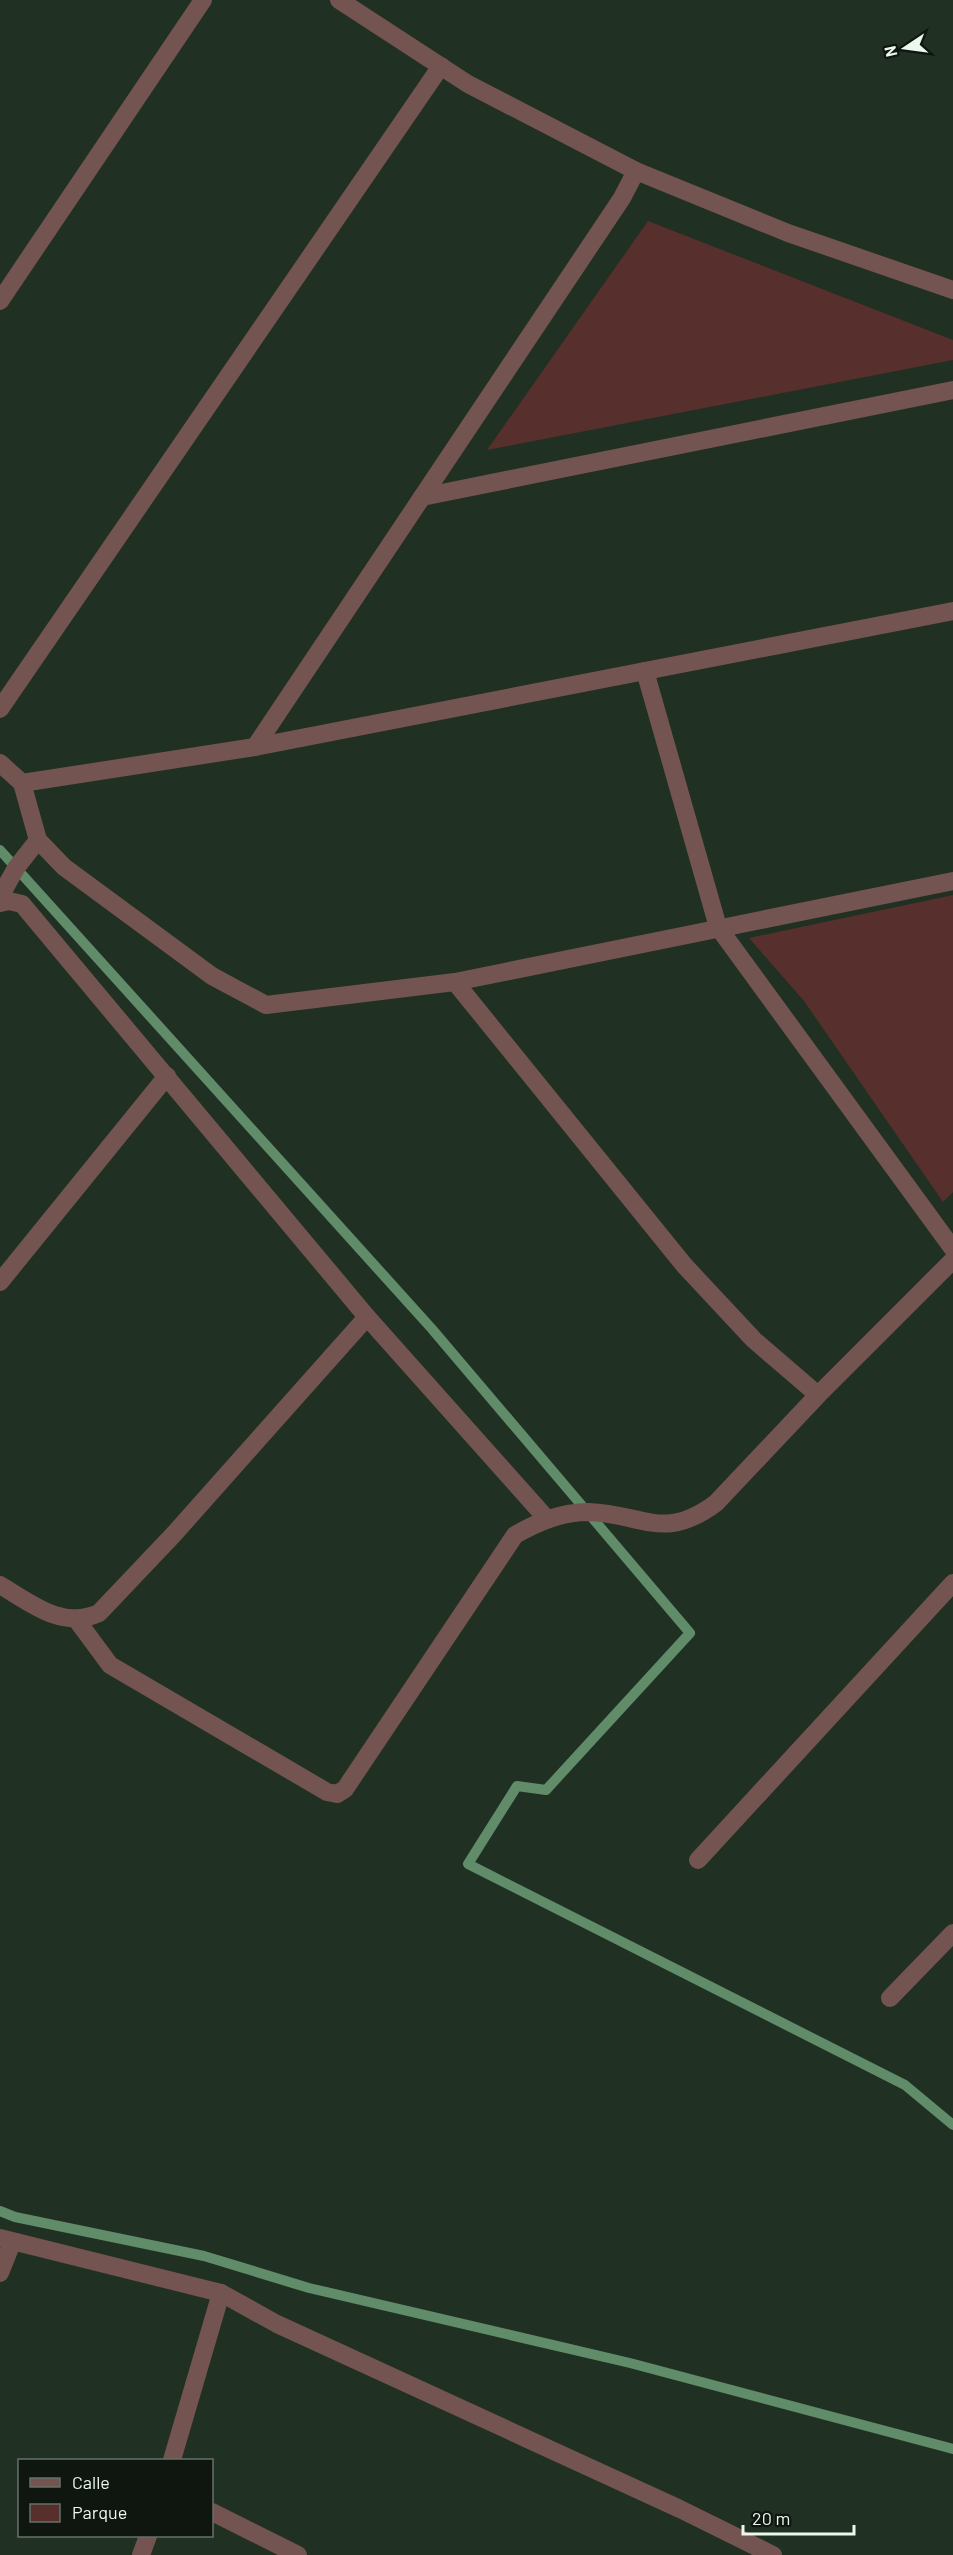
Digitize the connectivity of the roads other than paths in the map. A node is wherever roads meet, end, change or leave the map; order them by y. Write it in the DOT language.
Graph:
graph roads {
  1 [pos="202,0"];
  2 [pos="339,0"];
  3 [pos="441,66"];
  4 [pos="636,171"];
  5 [pos="953,290"];
  6 [pos="0,301"];
  7 [pos="953,390"];
  8 [pos="422,497"];
  9 [pos="953,611"];
  10 [pos="645,671"];
  11 [pos="0,709"];
  12 [pos="255,747"];
  13 [pos="0,763"];
  14 [pos="22,783"];
  15 [pos="38,840"];
  16 [pos="953,881"];
  17 [pos="0,897"];
  18 [pos="0,903"];
  19 [pos="718,927"];
  20 [pos="455,982"];
  21 [pos="168,1076"];
  22 [pos="953,1249"];
  23 [pos="953,1260"];
  24 [pos="0,1282"];
  25 [pos="367,1317"];
  26 [pos="818,1395"];
  27 [pos="547,1519"];
  28 [pos="953,1583"];
  29 [pos="0,1585"];
  30 [pos="76,1620"];
  31 [pos="698,1860"];
  32 [pos="953,1933"];
  33 [pos="890,1998"];
  34 [pos="6,2240"];
  35 [pos="0,2273"];
  36 [pos="221,2294"];
  37 [pos="172,2459"];
  38 [pos="213,2512"];
  39 [pos="147,2537"];
  40 [pos="141,2555"];
  41 [pos="298,2555"];
  42 [pos="772,2555"];
  1 -- 6 [label="street"];
  2 -- 3 [label="street"];
  3 -- 4 [label="street"];
  3 -- 11 [label="street"];
  4 -- 5 [label="street"];
  4 -- 8 [label="street"];
  7 -- 8 [label="street"];
  8 -- 12 [label="street"];
  9 -- 10 [label="street"];
  10 -- 12 [label="street"];
  10 -- 19 [label="street"];
  12 -- 14 [label="street"];
  13 -- 14 [label="street"];
  14 -- 15 [label="street"];
  15 -- 17 [label="street"];
  15 -- 20 [label="street"];
  16 -- 19 [label="street"];
  18 -- 21 [label="street"];
  19 -- 20 [label="street"];
  19 -- 22 [label="street"];
  20 -- 26 [label="street"];
  21 -- 24 [label="street"];
  21 -- 25 [label="street"];
  23 -- 26 [label="street"];
  25 -- 27 [label="street"];
  25 -- 30 [label="street"];
  26 -- 27 [label="street"];
  27 -- 30 [label="street"];
  28 -- 31 [label="street"];
  29 -- 30 [label="street"];
  32 -- 33 [label="street"];
  34 -- 35 [label="street"];
  34 -- 36 [label="street"];
  36 -- 37 [label="street"];
  36 -- 42 [label="street"];
  38 -- 41 [label="street"];
  39 -- 40 [label="street"];
}
